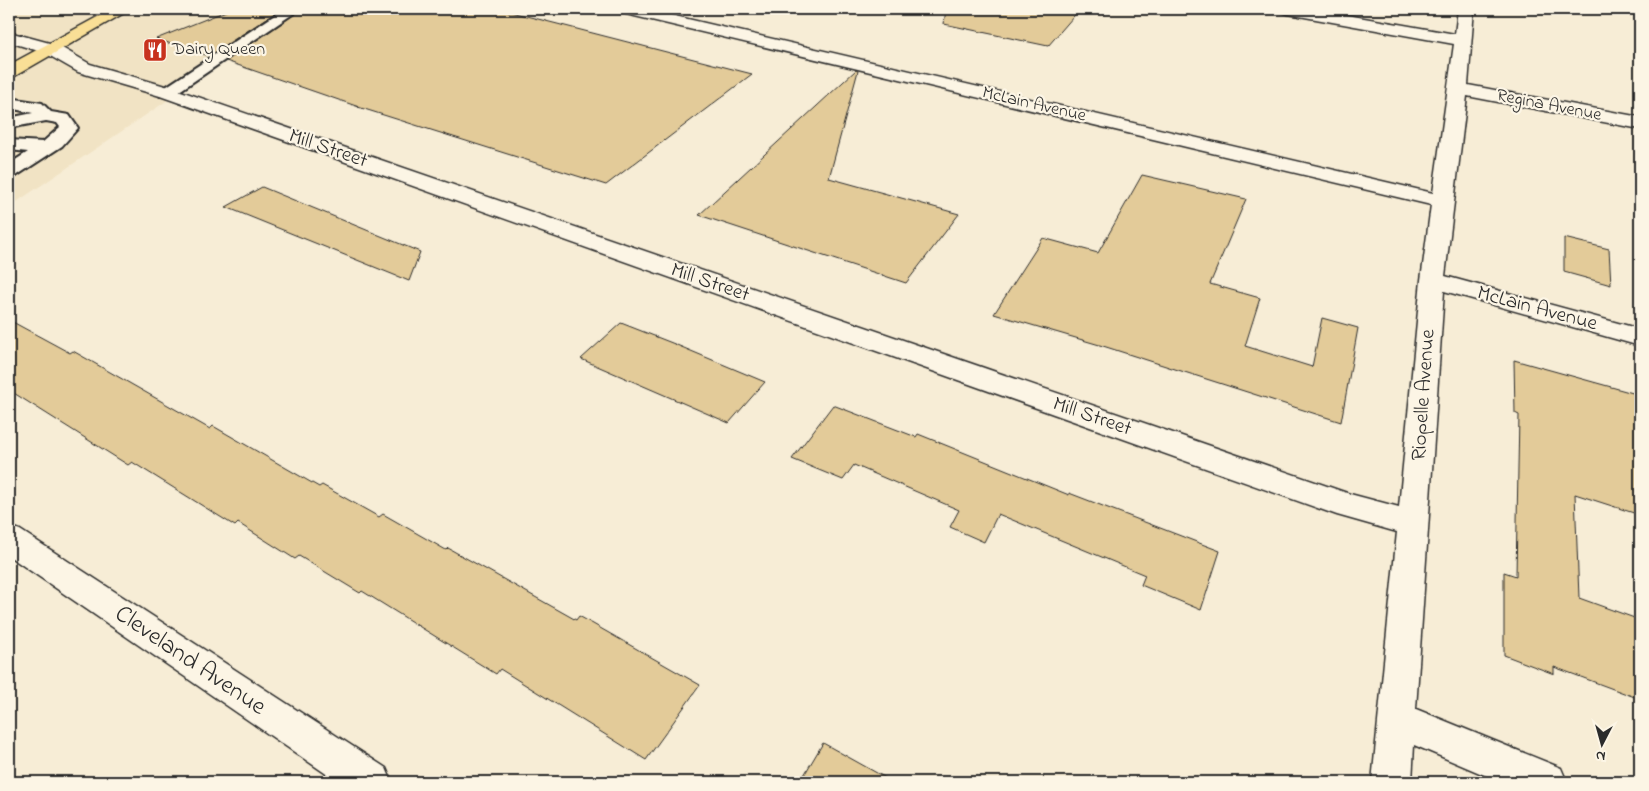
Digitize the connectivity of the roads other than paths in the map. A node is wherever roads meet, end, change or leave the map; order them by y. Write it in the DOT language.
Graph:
graph roads {
  1 [pos="123,9"];
  2 [pos="292,9"];
  3 [pos="626,9"];
  4 [pos="1288,9"];
  5 [pos="1466,9"];
  6 [pos="9,37"];
  7 [pos="1461,40"];
  8 [pos="51,49"];
  9 [pos="9,72"];
  10 [pos="1458,89"];
  11 [pos="166,92"];
  12 [pos="9,102"];
  13 [pos="46,116"];
  14 [pos="9,123"];
  15 [pos="1640,123"];
  16 [pos="9,146"];
  17 [pos="46,148"];
  18 [pos="9,172"];
  19 [pos="1441,201"];
  20 [pos="1433,280"];
  21 [pos="1640,337"];
  22 [pos="1414,524"];
  23 [pos="9,539"];
  24 [pos="1397,719"];
  25 [pos="372,782"];
  26 [pos="1392,782"];
  27 [pos="1546,782"];
  1 -- 8 [label="main road"];
  2 -- 11 [label="lane"];
  3 -- 19 [label="street, McLain Avenue"];
  4 -- 7 [label="street"];
  5 -- 7 [label="street, Riopelle Avenue"];
  6 -- 8 [label="street, Mill Street"];
  7 -- 10 [label="street, Riopelle Avenue"];
  8 -- 9 [label="main road"];
  8 -- 11 [label="street, Mill Street"];
  10 -- 15 [label="street, Regina Avenue"];
  10 -- 19 [label="street, Riopelle Avenue"];
  11 -- 22 [label="street, Mill Street"];
  12 -- 13 [label="lane"];
  13 -- 14 [label="lane"];
  13 -- 17 [label="lane"];
  16 -- 17 [label="lane"];
  17 -- 18 [label="lane"];
  19 -- 20 [label="street, Riopelle Avenue"];
  20 -- 21 [label="street, McLain Avenue"];
  20 -- 22 [label="street, Riopelle Avenue"];
  22 -- 24 [label="street, Riopelle Avenue"];
  23 -- 25 [label="street, Cleveland Avenue"];
  24 -- 26 [label="street, Riopelle Avenue"];
  24 -- 27 [label="street"];
}
